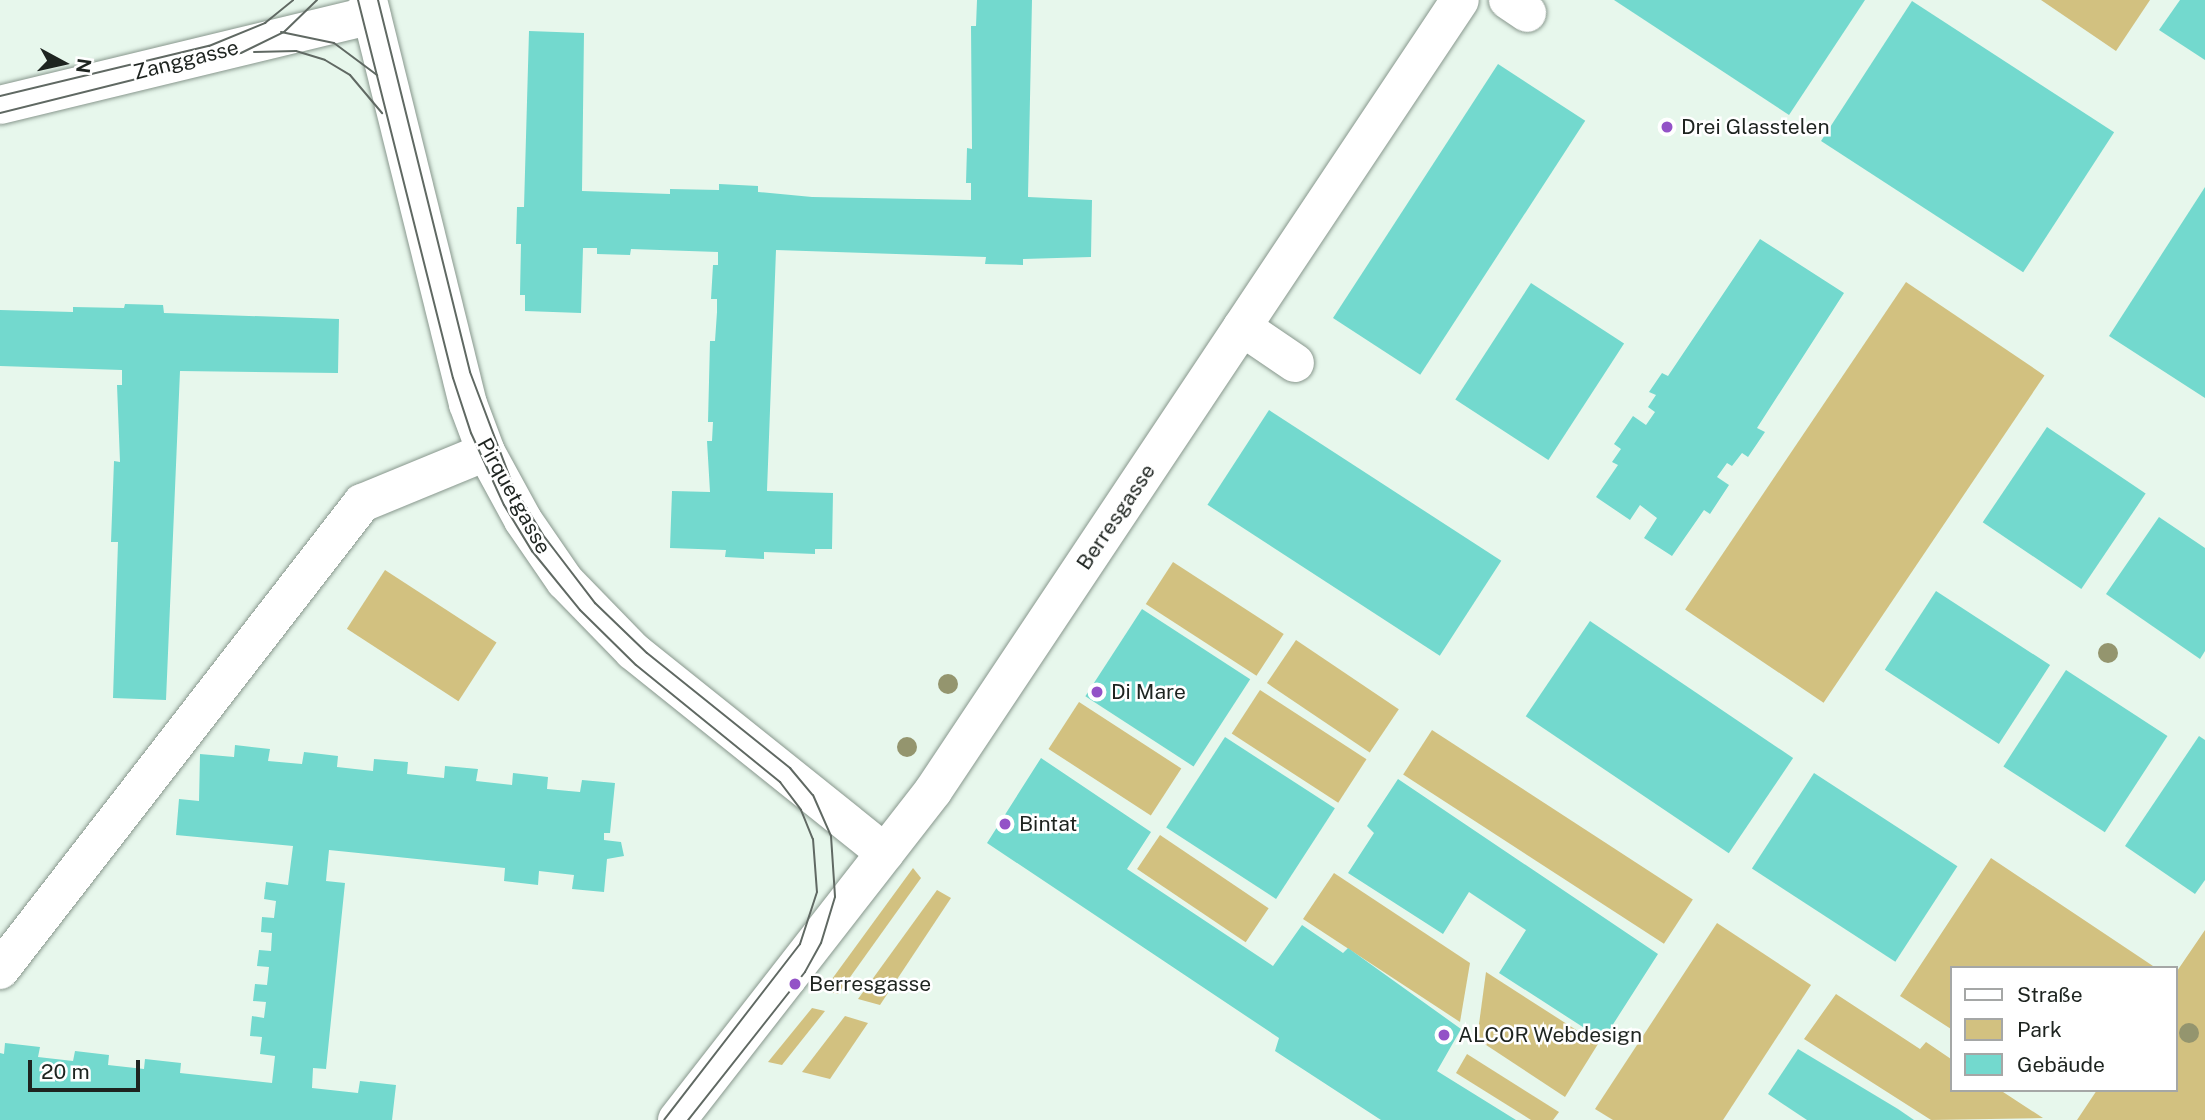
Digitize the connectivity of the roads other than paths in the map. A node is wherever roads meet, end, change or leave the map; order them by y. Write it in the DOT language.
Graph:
graph roads {
  1 [pos="1460,0"];
  2 [pos="370,7"];
  3 [pos="0,105"];
  4 [pos="1242,327"];
  5 [pos="1295,363"];
  6 [pos="486,452"];
  7 [pos="885,853"];
  8 [pos="0,970"];
  9 [pos="677,1120"];
  1 -- 4 [label="street, Berresgasse"];
  2 -- 3 [label="street, Zanggasse"];
  2 -- 6 [label="street, Pirquetgasse"];
  4 -- 5 [label="street"];
  4 -- 7 [label="street, Berresgasse"];
  6 -- 7 [label="street, Pirquetgasse"];
  6 -- 8 [label="street"];
  7 -- 9 [label="street, Berresgasse"];
}
